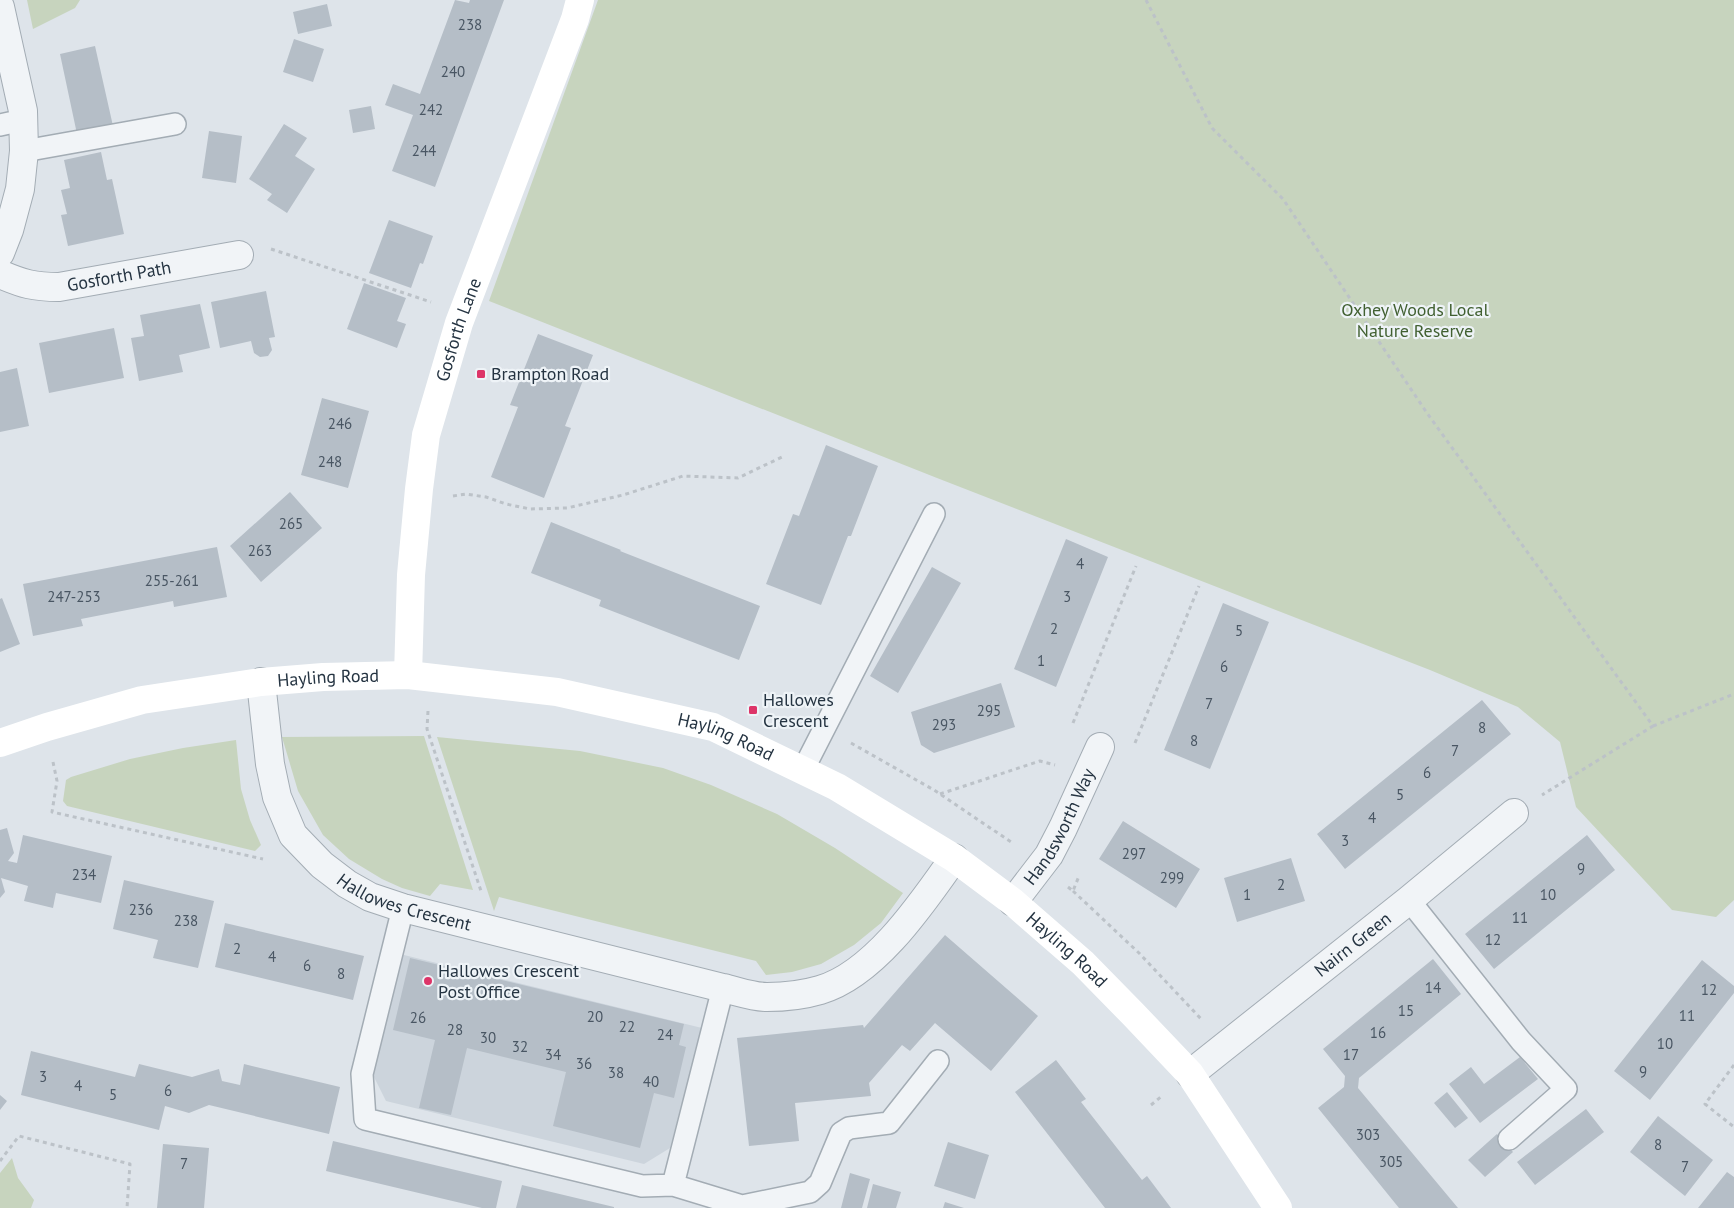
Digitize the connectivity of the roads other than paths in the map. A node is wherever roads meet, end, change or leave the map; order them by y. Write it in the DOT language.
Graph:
graph roads {
  1 [pos="580,0"];
  2 [pos="0,7"];
  3 [pos="12,122"];
  4 [pos="175,124"];
  5 [pos="24,151"];
  6 [pos="0,253"];
  7 [pos="240,254"];
  8 [pos="0,274"];
  9 [pos="934,514"];
  10 [pos="419,677"];
  11 [pos="261,682"];
  12 [pos="0,743"];
  13 [pos="1100,748"];
  14 [pos="803,770"];
  15 [pos="1514,813"];
  16 [pos="954,858"];
  17 [pos="1409,900"];
  18 [pos="1013,902"];
  19 [pos="403,908"];
  20 [pos="723,988"];
  21 [pos="938,1061"];
  22 [pos="1190,1074"];
  23 [pos="1509,1139"];
  24 [pos="673,1185"];
  25 [pos="1278,1208"];
  1 -- 10 [label="street, Gosforth Lane"];
  2 -- 3 [label="street"];
  3 -- 5 [label="street"];
  4 -- 5 [label="lane"];
  5 -- 6 [label="street"];
  7 -- 8 [label="street, Gosforth Path"];
  9 -- 14 [label="lane"];
  10 -- 11 [label="street, Hayling Road"];
  10 -- 14 [label="street, Hayling Road"];
  11 -- 12 [label="street, Hayling Road"];
  11 -- 19 [label="street, Hallowes Crescent"];
  13 -- 18 [label="street, Handsworth Way"];
  14 -- 16 [label="street, Hayling Road"];
  15 -- 17 [label="street, Nairn Green"];
  16 -- 18 [label="street, Hayling Road"];
  16 -- 20 [label="street, Hallowes Crescent"];
  17 -- 22 [label="street, Nairn Green"];
  17 -- 23 [label="lane"];
  18 -- 22 [label="street, Hayling Road"];
  19 -- 20 [label="street, Hallowes Crescent"];
  19 -- 24 [label="lane"];
  20 -- 24 [label="lane"];
  21 -- 24 [label="lane"];
  22 -- 25 [label="street, Hayling Road"];
}
